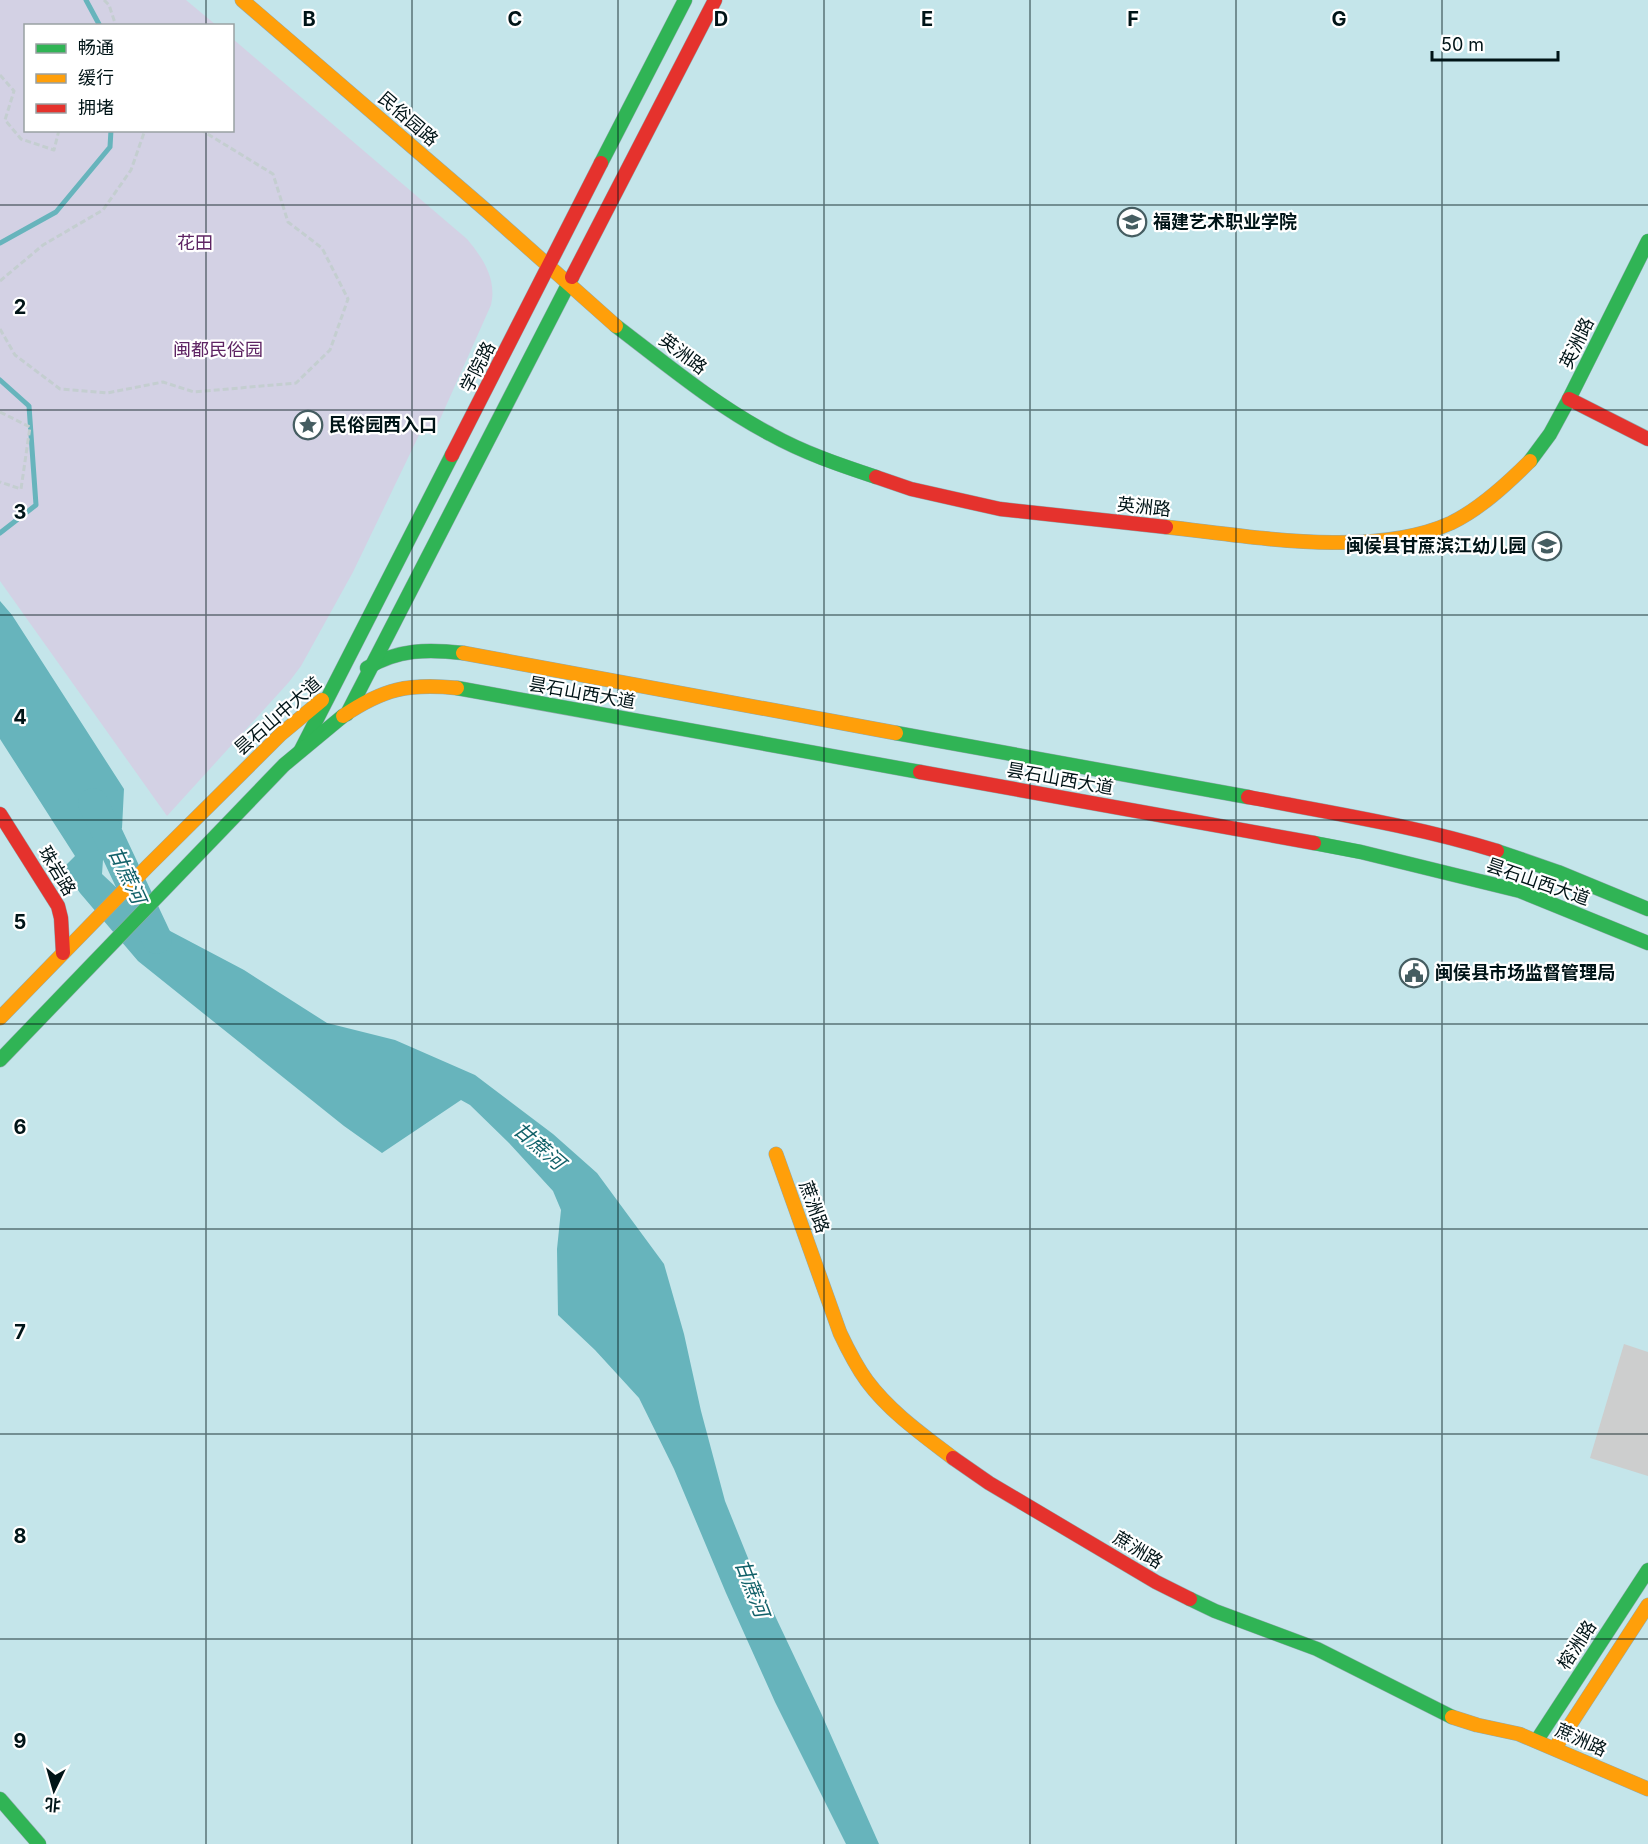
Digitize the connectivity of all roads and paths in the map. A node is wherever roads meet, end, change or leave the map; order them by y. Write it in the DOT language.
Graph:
graph roads {
  1 [pos="104,0"];
  2 [pos="242,0"];
  3 [pos="685,0"];
  4 [pos="715,0"];
  5 [pos="115,24"];
  6 [pos="0,75"];
  7 [pos="58,132"];
  8 [pos="144,132"];
  9 [pos="204,132"];
  10 [pos="1648,241"];
  11 [pos="549,268"];
  12 [pos="0,281"];
  13 [pos="568,285"];
  14 [pos="0,328"];
  15 [pos="1569,399"];
  16 [pos="0,412"];
  17 [pos="1648,439"];
  18 [pos="0,482"];
  19 [pos="463,653"];
  20 [pos="371,665"];
  21 [pos="328,695"];
  22 [pos="347,714"];
  23 [pos="301,750"];
  24 [pos="0,814"];
  25 [pos="1648,909"];
  26 [pos="1648,943"];
  27 [pos="67,949"];
  28 [pos="0,1018"];
  29 [pos="0,1060"];
  30 [pos="776,1154"];
  31 [pos="1648,1570"];
  32 [pos="1648,1605"];
  33 [pos="1537,1740"];
  34 [pos="1555,1748"];
  35 [pos="1648,1789"];
  36 [pos="0,1799"];
  37 [pos="39,1844"];
  1 -- 5 [label="path"];
  2 -- 11 [label="main road, 民俗园路"];
  3 -- 11 [label="main road, 学院路"];
  4 -- 13 [label="main road"];
  6 -- 7 [label="path"];
  8 -- 12 [label="path"];
  9 -- 14 [label="path"];
  10 -- 15 [label="main road, 英洲路"];
  11 -- 13 [label="main road, 英洲路"];
  11 -- 21 [label="main road, 学院路"];
  13 -- 15 [label="main road, 英洲路"];
  13 -- 20 [label="main road"];
  15 -- 17 [label="main road"];
  16 -- 18 [label="path"];
  19 -- 20 [label="main road, 昙石山中大道"];
  19 -- 25 [label="main road, 昙石山西大道"];
  20 -- 21 [label="main road, 昙石山中大道"];
  20 -- 22 [label="main road"];
  21 -- 23 [label="main road, 学院路"];
  21 -- 27 [label="main road, 昙石山中大道"];
  22 -- 23 [label="main road"];
  22 -- 26 [label="main road, 昙石山西大道"];
  23 -- 29 [label="main road"];
  24 -- 27 [label="main road, 珠岩路"];
  27 -- 28 [label="main road"];
  30 -- 33 [label="main road, 蔗洲路"];
  31 -- 33 [label="main road, 榕洲路"];
  32 -- 34 [label="main road, 榕洲路"];
  33 -- 34 [label="main road, 蔗洲路"];
  34 -- 35 [label="main road, 蔗洲路"];
  36 -- 37 [label="main road"];
}
